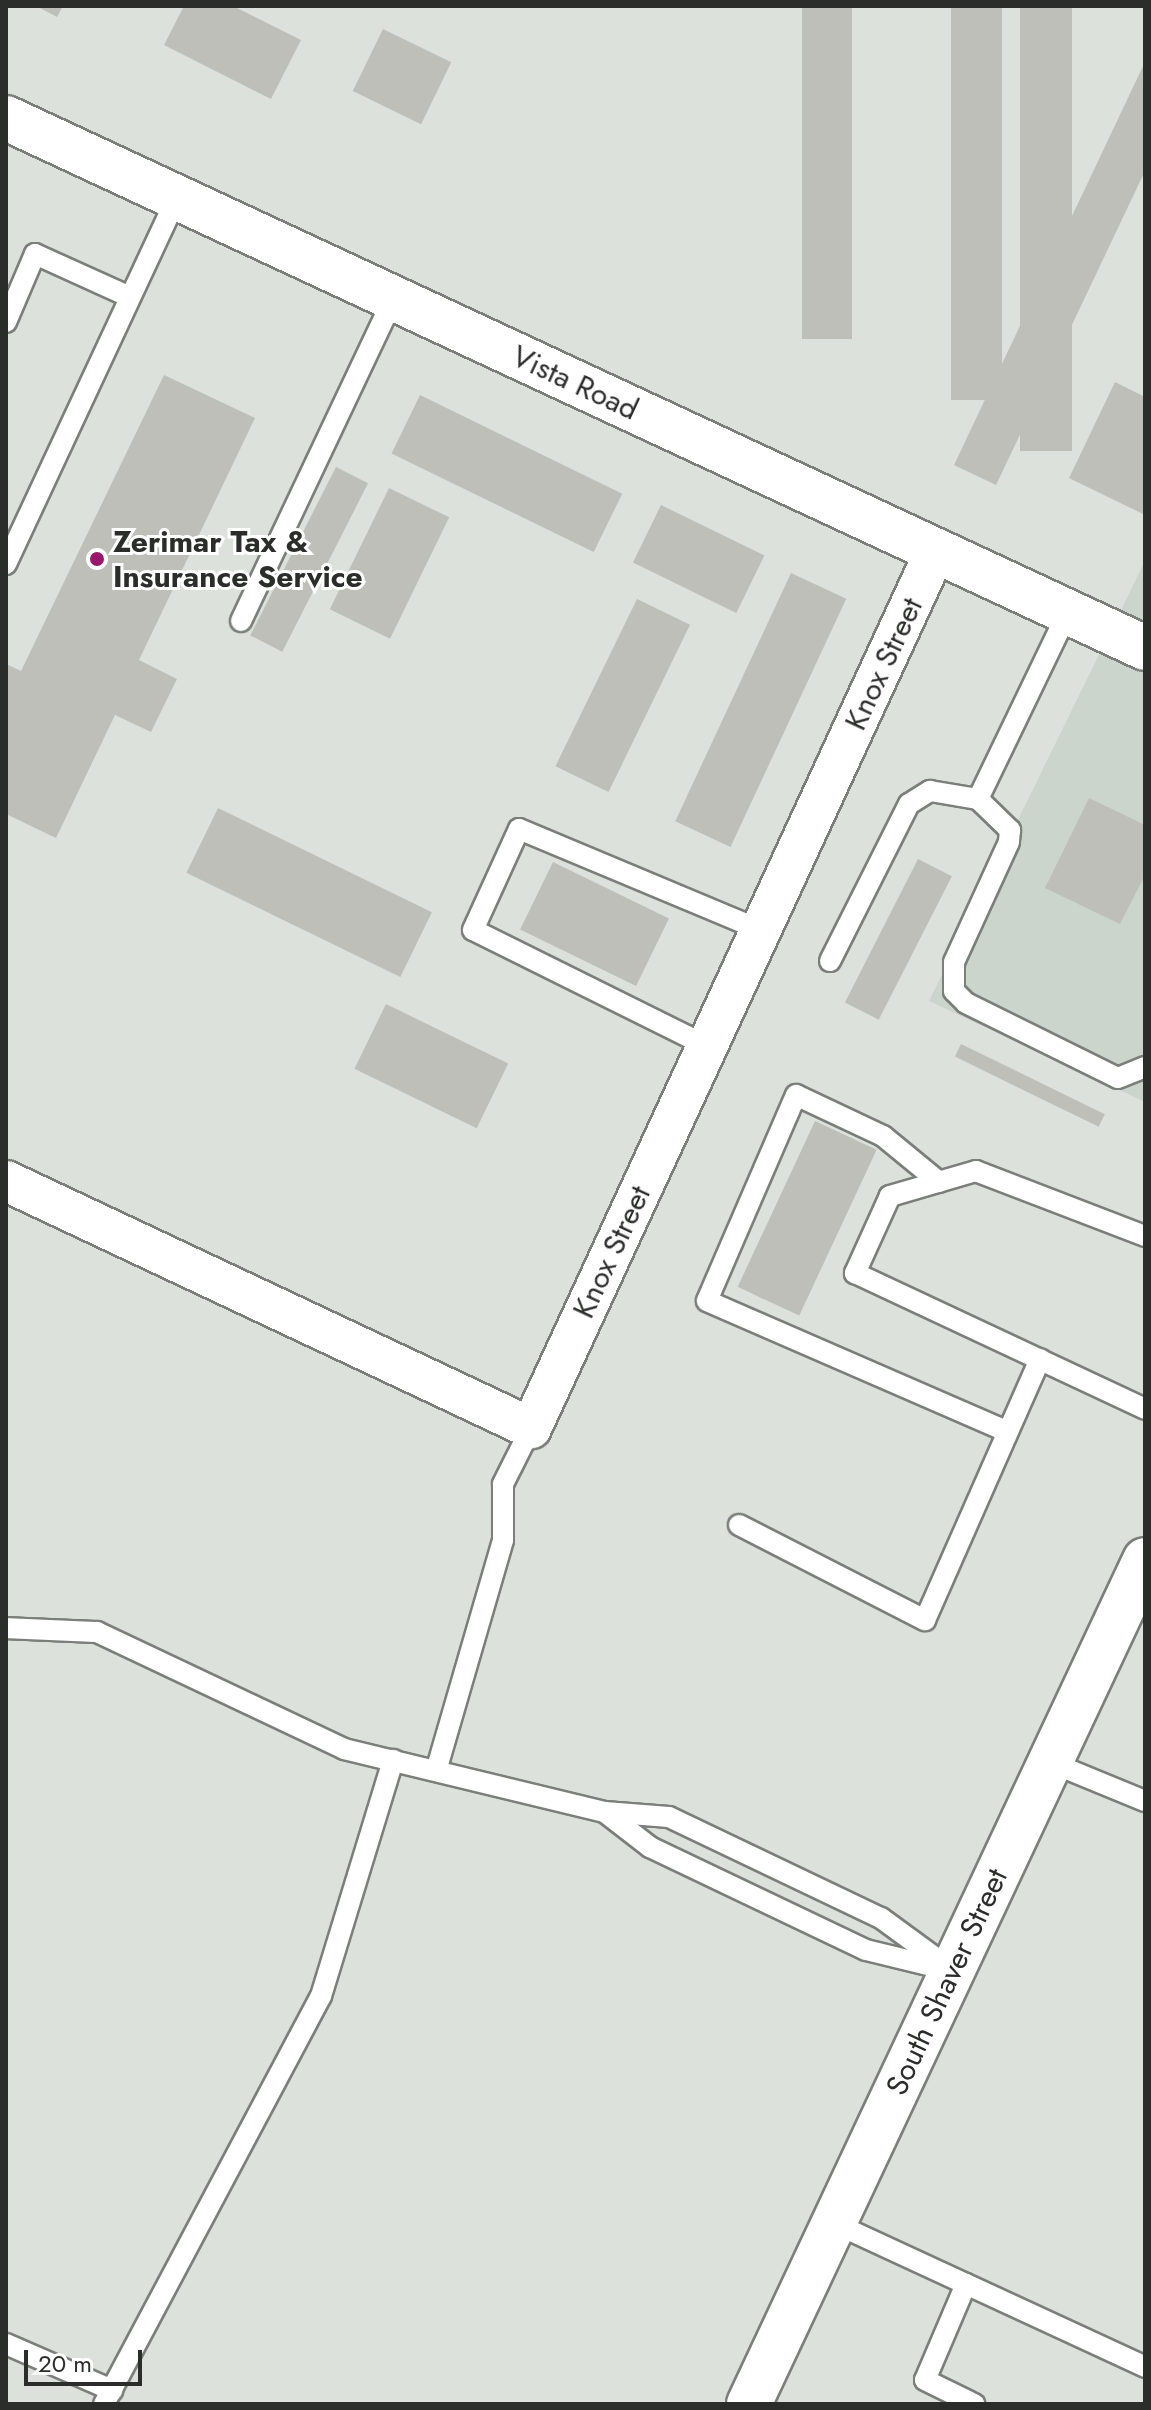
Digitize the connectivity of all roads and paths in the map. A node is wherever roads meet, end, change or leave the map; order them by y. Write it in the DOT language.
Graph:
graph roads {
  1 [pos="6,118"];
  2 [pos="177,198"];
  3 [pos="12,291"];
  4 [pos="130,297"];
  5 [pos="393,299"];
  6 [pos="6,322"];
  7 [pos="936,550"];
  8 [pos="6,564"];
  9 [pos="1068,612"];
  10 [pos="241,621"];
  11 [pos="1145,648"];
  12 [pos="978,799"];
  13 [pos="761,930"];
  14 [pos="830,961"];
  15 [pos="707,1046"];
  16 [pos="1145,1067"];
  17 [pos="6,1181"];
  18 [pos="939,1182"];
  19 [pos="1145,1236"];
  20 [pos="1040,1359"];
  21 [pos="1145,1409"];
  22 [pos="531,1428"];
  23 [pos="1006,1431"];
  24 [pos="739,1525"];
  25 [pos="1145,1560"];
  26 [pos="6,1628"];
  27 [pos="393,1760"];
  28 [pos="1050,1762"];
  29 [pos="436,1771"];
  30 [pos="1145,1801"];
  31 [pos="605,1812"];
  32 [pos="952,1970"];
  33 [pos="834,2223"];
  34 [pos="966,2284"];
  35 [pos="6,2344"];
  36 [pos="1145,2367"];
  37 [pos="108,2397"];
  38 [pos="749,2404"];
  39 [pos="974,2404"];
  1 -- 2 [label="street, Vista Road"];
  2 -- 4 [label="lane"];
  2 -- 5 [label="street, Vista Road"];
  3 -- 4 [label="lane"];
  3 -- 6 [label="lane"];
  4 -- 8 [label="lane"];
  5 -- 7 [label="street, Vista Road"];
  5 -- 10 [label="lane"];
  7 -- 9 [label="street, Vista Road"];
  7 -- 13 [label="street, Knox Street"];
  9 -- 11 [label="street, Vista Road"];
  9 -- 12 [label="lane"];
  12 -- 14 [label="lane"];
  12 -- 16 [label="lane"];
  13 -- 15 [label="street, Knox Street"];
  13 -- 15 [label="lane"];
  15 -- 22 [label="street, Knox Street"];
  17 -- 22 [label="street"];
  18 -- 19 [label="lane"];
  18 -- 20 [label="lane"];
  18 -- 23 [label="lane"];
  20 -- 21 [label="lane"];
  20 -- 23 [label="lane"];
  22 -- 29 [label="lane"];
  23 -- 24 [label="lane"];
  25 -- 28 [label="street, South Shaver Street"];
  26 -- 27 [label="lane"];
  27 -- 29 [label="lane"];
  27 -- 37 [label="lane"];
  28 -- 30 [label="lane"];
  28 -- 32 [label="street, South Shaver Street"];
  29 -- 31 [label="lane"];
  31 -- 32 [label="lane"];
  31 -- 32 [label="lane"];
  32 -- 33 [label="street, South Shaver Street"];
  33 -- 34 [label="lane"];
  33 -- 38 [label="street, South Shaver Street"];
  34 -- 36 [label="lane"];
  34 -- 39 [label="lane"];
  35 -- 37 [label="lane"];
}
